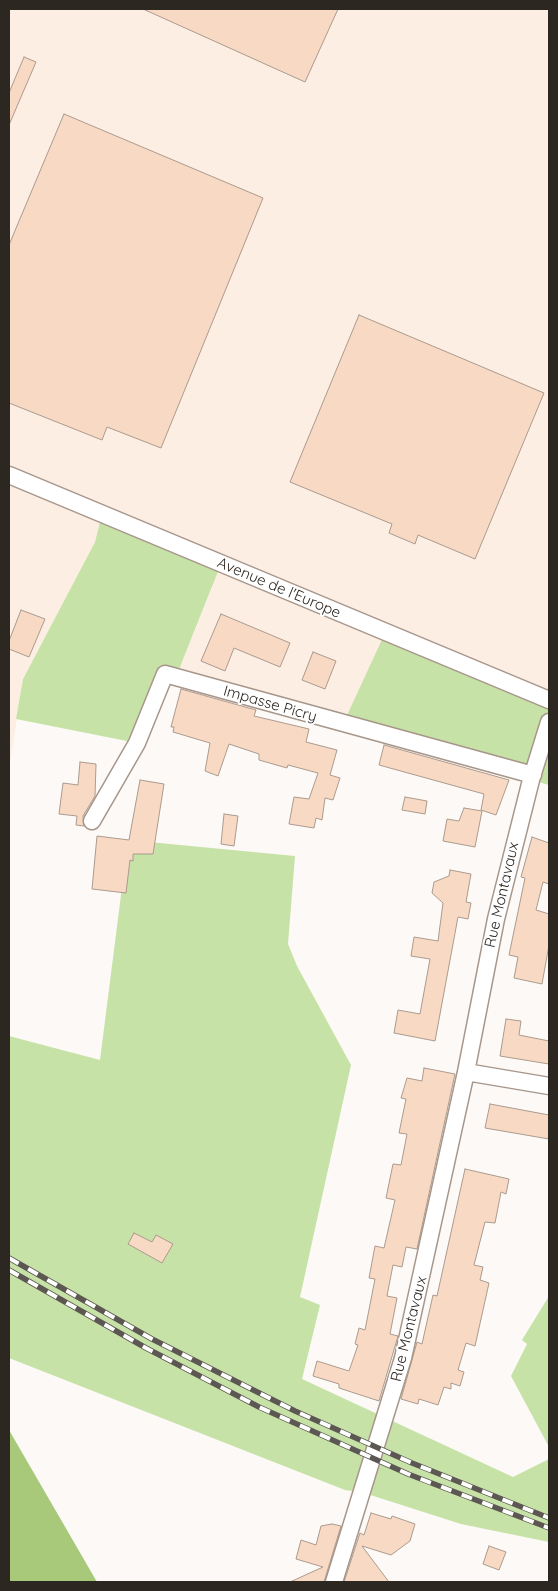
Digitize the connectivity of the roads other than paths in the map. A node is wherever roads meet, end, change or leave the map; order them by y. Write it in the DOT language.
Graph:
graph roads {
  1 [pos="9,475"];
  2 [pos="549,700"];
  3 [pos="549,722"];
  4 [pos="533,775"];
  5 [pos="92,821"];
  6 [pos="466,1072"];
  7 [pos="549,1086"];
  8 [pos="334,1582"];
  1 -- 2 [label="street, Avenue de l'Europe"];
  3 -- 4 [label="street, Rue Montavaux"];
  4 -- 5 [label="street, Impasse Picry"];
  4 -- 6 [label="street, Rue Montavaux"];
  6 -- 7 [label="street"];
  6 -- 8 [label="street, Rue Montavaux"];
}
